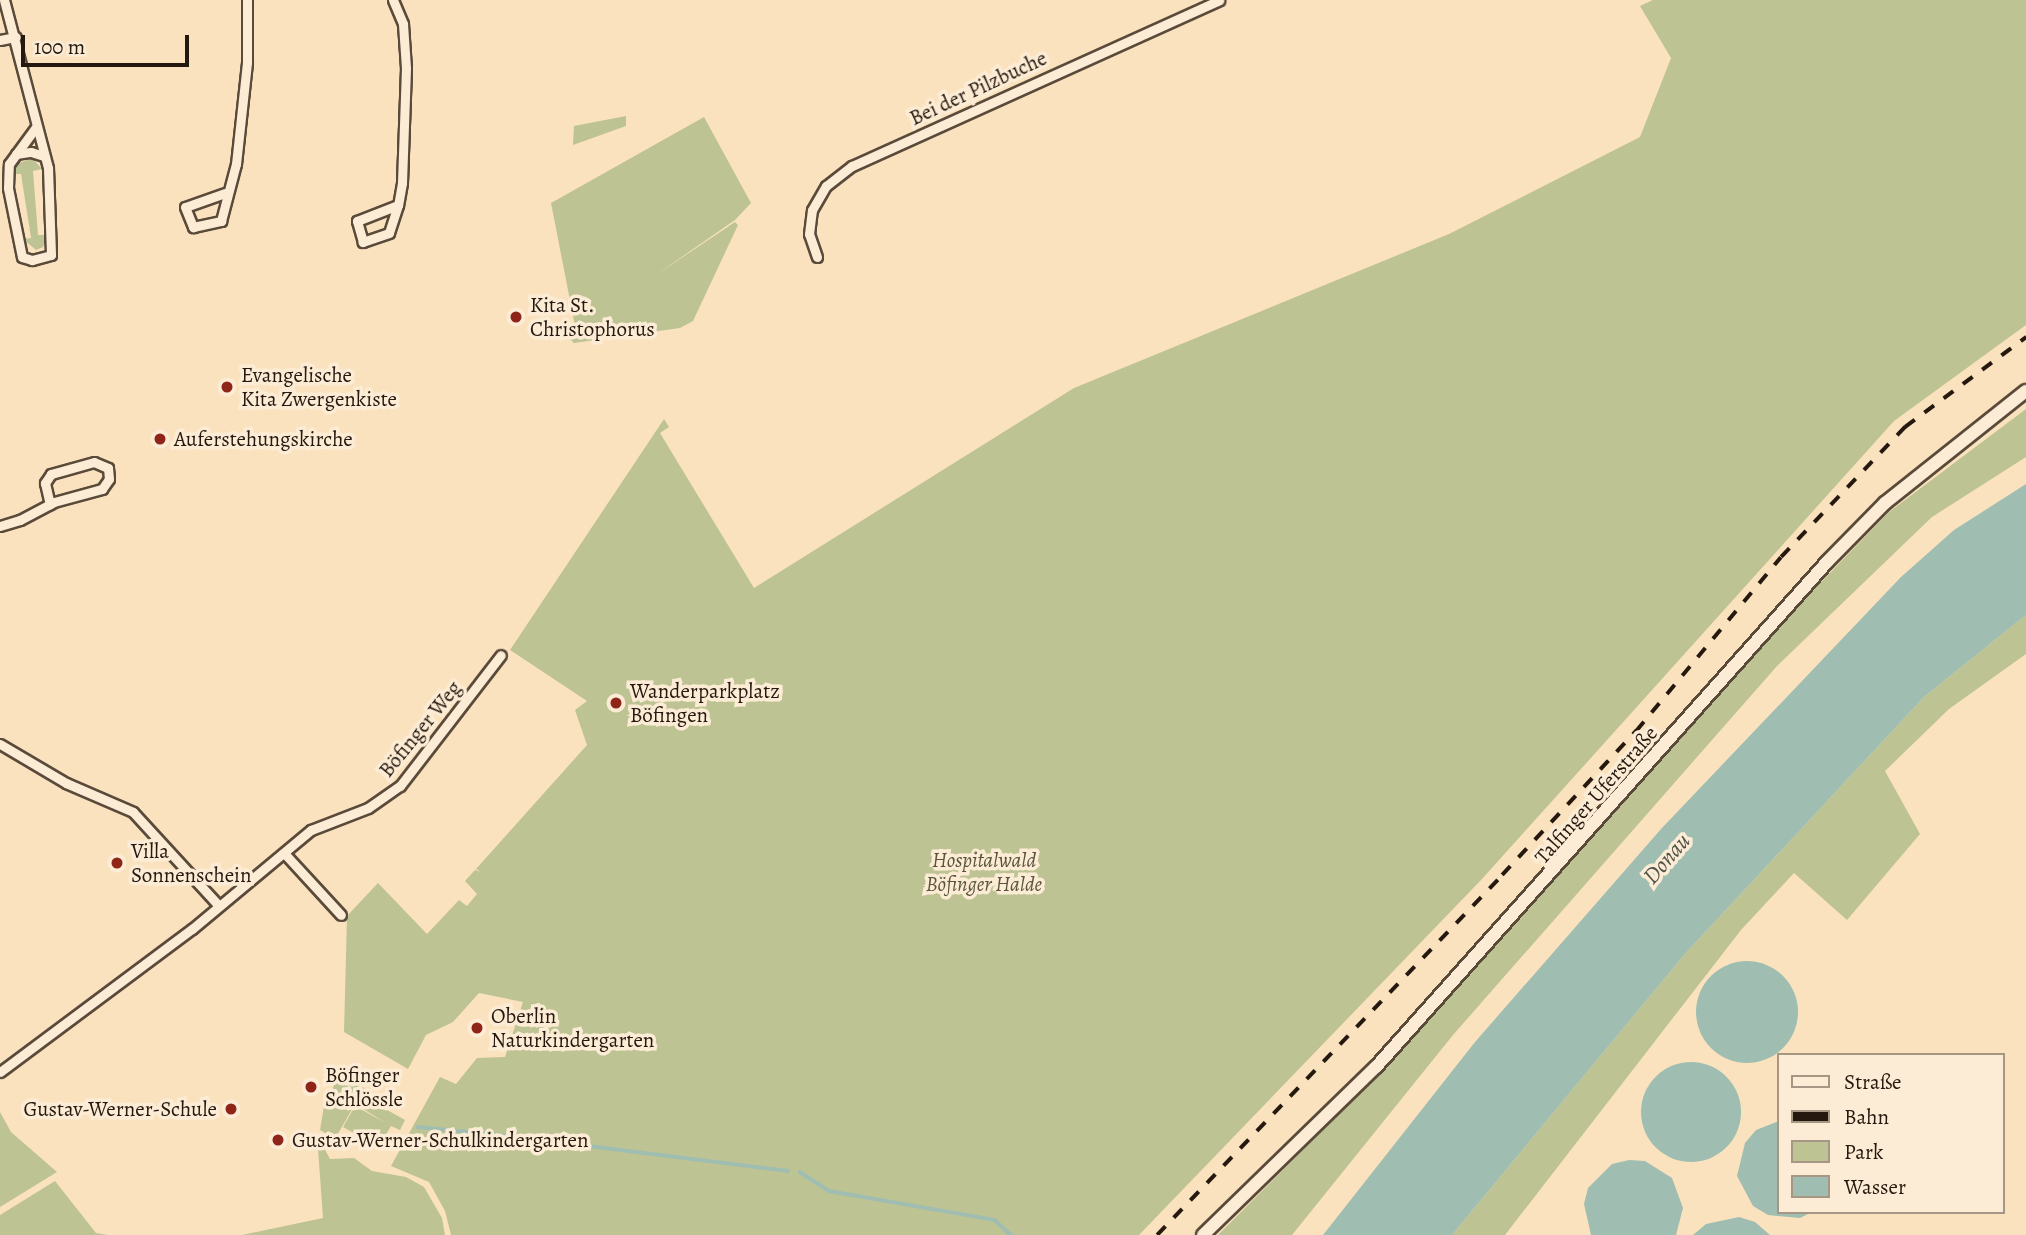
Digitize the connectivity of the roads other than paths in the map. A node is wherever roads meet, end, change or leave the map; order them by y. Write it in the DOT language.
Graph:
graph roads {
  1 [pos="4,0"];
  2 [pos="247,0"];
  3 [pos="393,0"];
  4 [pos="1219,0"];
  5 [pos="16,37"];
  6 [pos="0,40"];
  7 [pos="36,127"];
  8 [pos="16,155"];
  9 [pos="44,156"];
  10 [pos="225,193"];
  11 [pos="398,205"];
  12 [pos="817,257"];
  13 [pos="2026,391"];
  14 [pos="50,504"];
  15 [pos="0,526"];
  16 [pos="501,655"];
  17 [pos="0,744"];
  18 [pos="284,853"];
  19 [pos="219,906"];
  20 [pos="341,915"];
  21 [pos="0,1072"];
  22 [pos="1203,1235"];
  1 -- 5 [label="street"];
  2 -- 10 [label="street"];
  3 -- 11 [label="street"];
  4 -- 12 [label="street, Bei der Pilzbuche"];
  5 -- 6 [label="street"];
  5 -- 7 [label="street"];
  7 -- 8 [label="street"];
  7 -- 9 [label="street"];
  8 -- 9 [label="street"];
  8 -- 9 [label="street"];
  10 -- 10 [label="street"];
  11 -- 11 [label="street"];
  13 -- 22 [label="street, Talfinger Uferstraße"];
  14 -- 14 [label="street"];
  14 -- 15 [label="street"];
  16 -- 18 [label="street, Böfinger Weg"];
  17 -- 19 [label="street"];
  18 -- 19 [label="street, Böfinger Weg"];
  18 -- 20 [label="street"];
  19 -- 21 [label="street, Böfinger Weg"];
}
